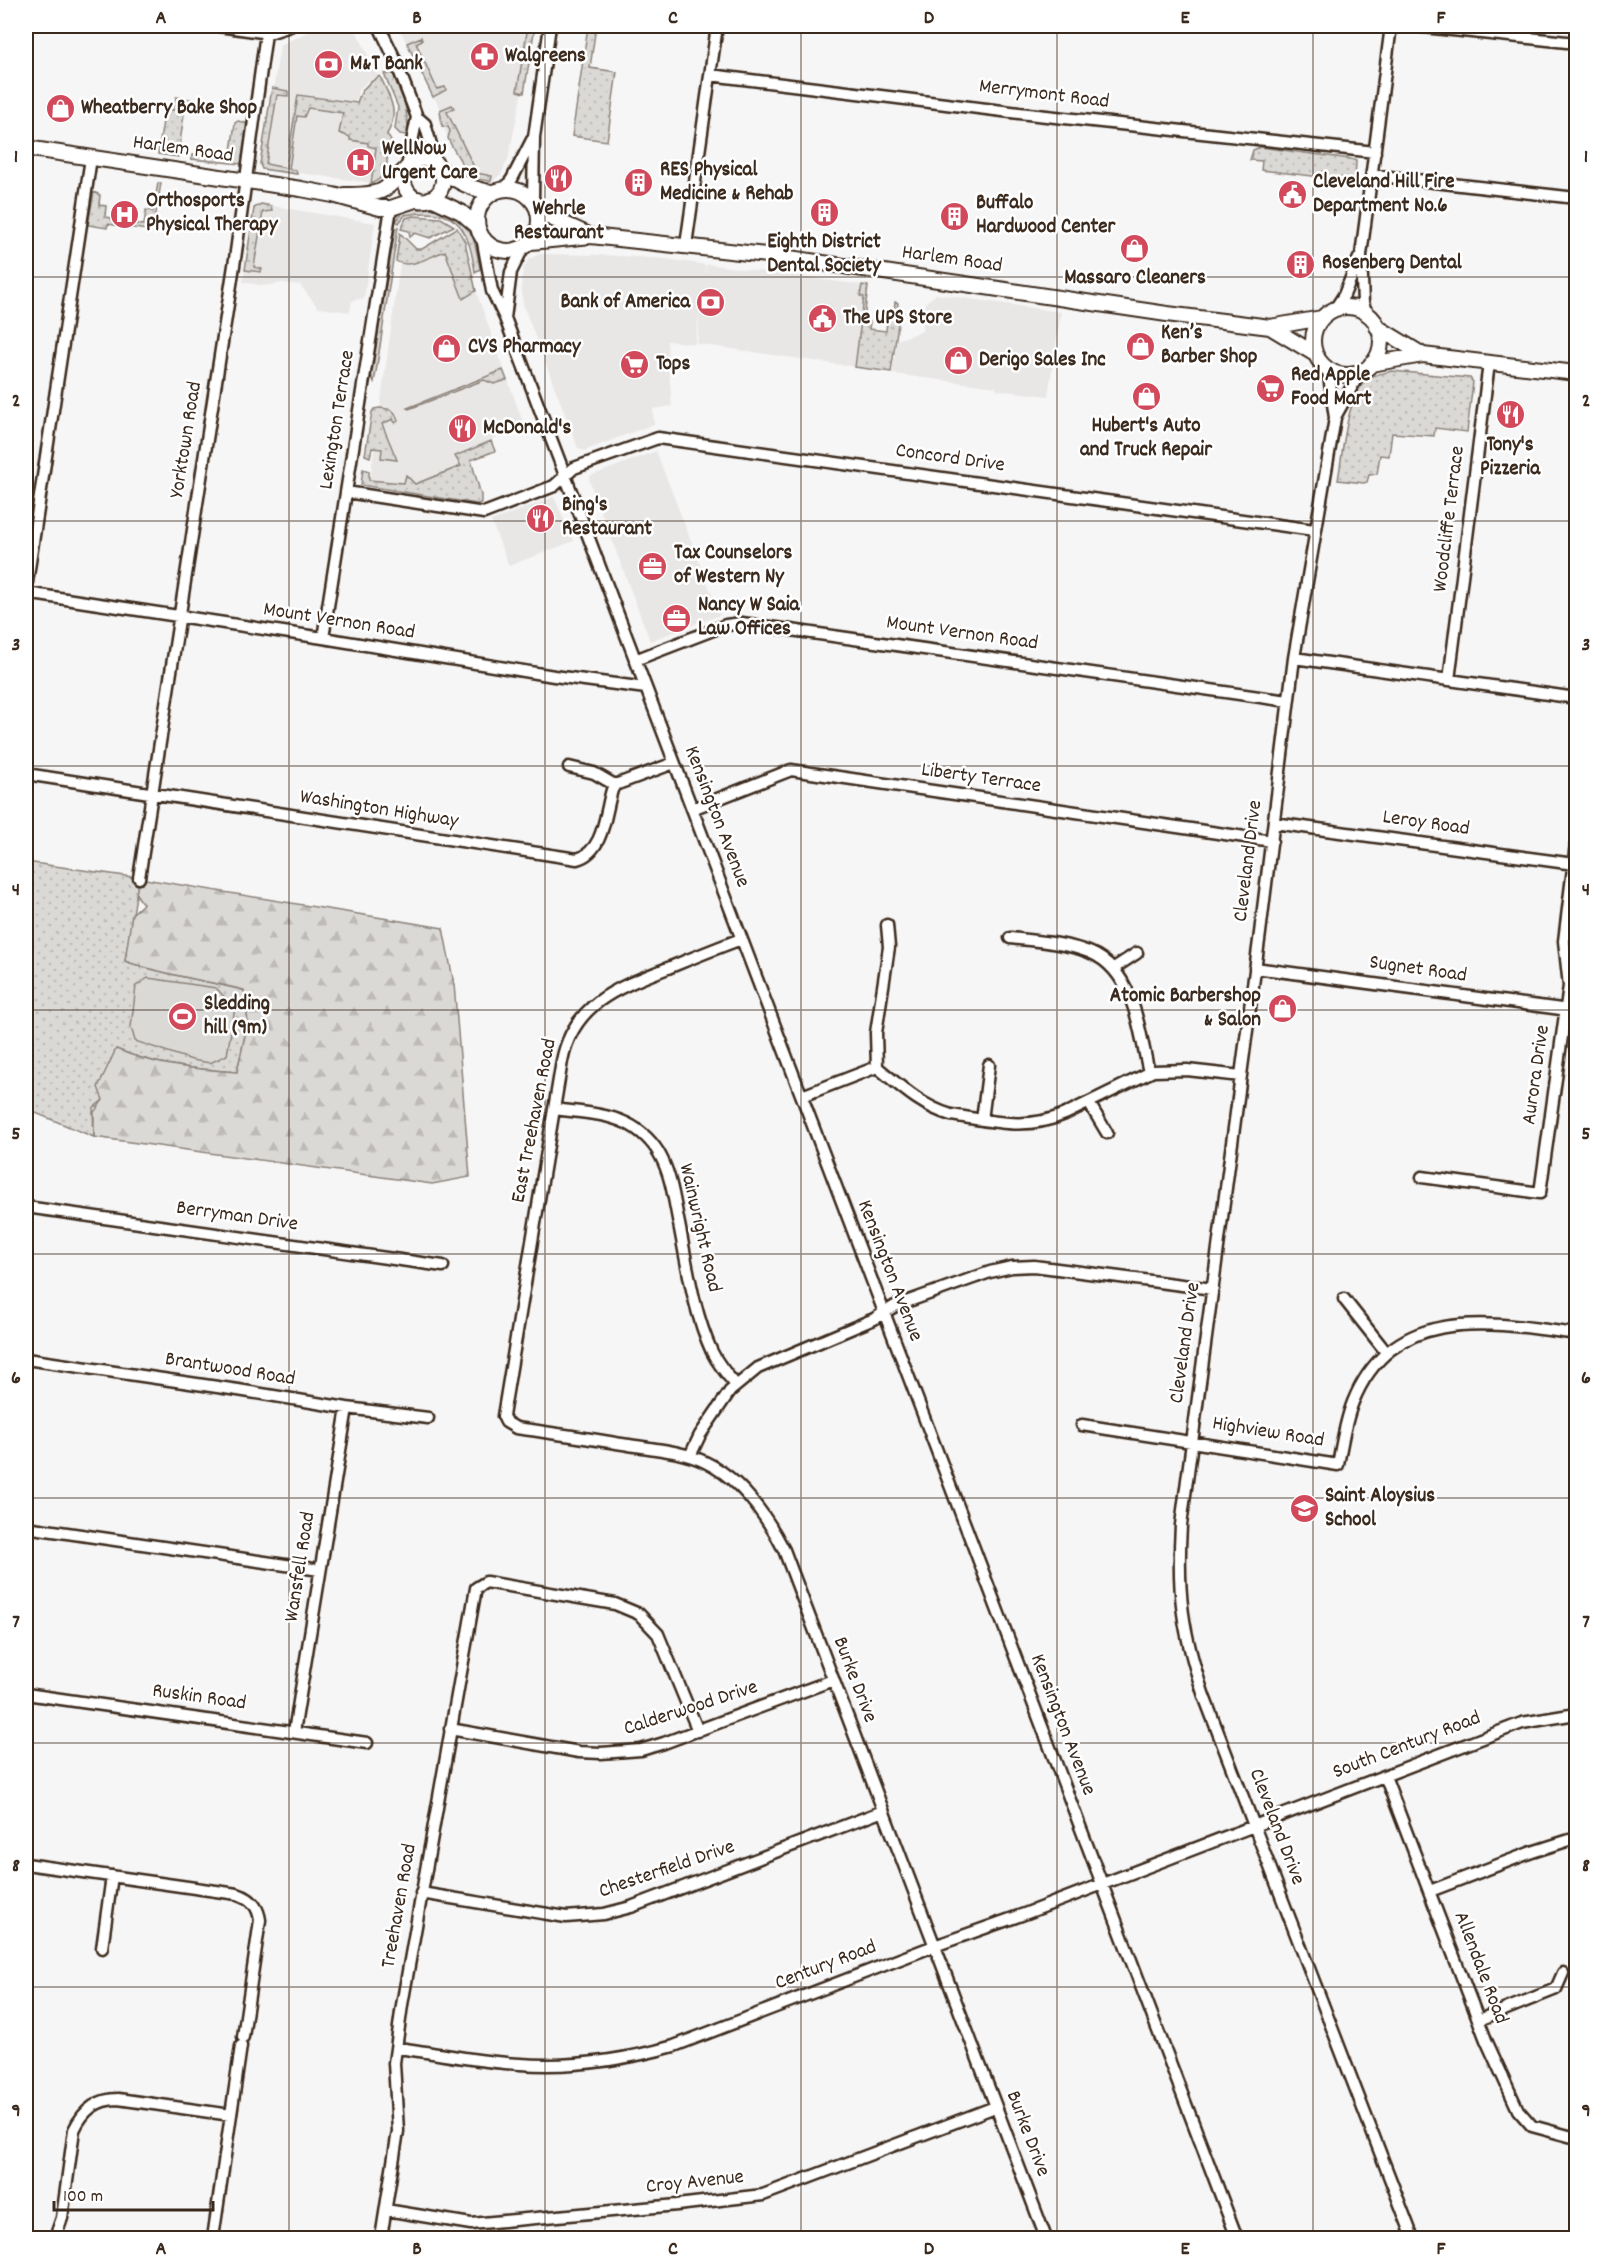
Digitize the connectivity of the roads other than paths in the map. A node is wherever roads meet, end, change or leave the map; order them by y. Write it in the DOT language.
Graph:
graph roads {
  1 [pos="219,26"];
  2 [pos="290,26"];
  3 [pos="379,26"];
  4 [pos="550,26"];
  5 [pos="717,26"];
  6 [pos="1391,26"];
  7 [pos="1414,26"];
  8 [pos="266,33"];
  9 [pos="1576,44"];
  10 [pos="710,75"];
  11 [pos="417,117"];
  12 [pos="534,137"];
  13 [pos="26,148"];
  14 [pos="1375,152"];
  15 [pos="91,158"];
  16 [pos="439,167"];
  17 [pos="405,170"];
  18 [pos="1372,175"];
  19 [pos="246,180"];
  20 [pos="498,190"];
  21 [pos="333,195"];
  22 [pos="1576,198"];
  23 [pos="425,199"];
  24 [pos="535,203"];
  25 [pos="391,208"];
  26 [pos="480,232"];
  27 [pos="591,236"];
  28 [pos="527,245"];
  29 [pos="686,245"];
  30 [pos="1360,255"];
  31 [pos="1335,309"];
  32 [pos="1367,314"];
  33 [pos="505,318"];
  34 [pos="1322,318"];
  35 [pos="1270,327"];
  36 [pos="1377,327"];
  37 [pos="1315,354"];
  38 [pos="1423,355"];
  39 [pos="1489,363"];
  40 [pos="1365,368"];
  41 [pos="1328,369"];
  42 [pos="1576,373"];
  43 [pos="1335,418"];
  44 [pos="565,476"];
  45 [pos="346,492"];
  46 [pos="1314,530"];
  47 [pos="26,591"];
  48 [pos="179,617"];
  49 [pos="324,638"];
  50 [pos="1294,658"];
  51 [pos="635,660"];
  52 [pos="1449,680"];
  53 [pos="645,688"];
  54 [pos="1576,698"];
  55 [pos="1288,701"];
  56 [pos="674,762"];
  57 [pos="569,767"];
  58 [pos="26,774"];
  59 [pos="615,785"];
  60 [pos="152,794"];
  61 [pos="692,809"];
  62 [pos="1274,823"];
  63 [pos="1272,841"];
  64 [pos="1576,844"];
  65 [pos="1574,864"];
  66 [pos="139,878"];
  67 [pos="887,925"];
  68 [pos="1010,938"];
  69 [pos="741,939"];
  70 [pos="1137,953"];
  71 [pos="1114,968"];
  72 [pos="1255,968"];
  73 [pos="1571,1010"];
  74 [pos="989,1065"];
  75 [pos="877,1067"];
  76 [pos="1149,1072"];
  77 [pos="1241,1076"];
  78 [pos="802,1096"];
  79 [pos="1089,1103"];
  80 [pos="554,1109"];
  81 [pos="982,1120"];
  82 [pos="1107,1133"];
  83 [pos="1422,1177"];
  84 [pos="26,1207"];
  85 [pos="443,1266"];
  86 [pos="1213,1289"];
  87 [pos="1344,1299"];
  88 [pos="522,1305"];
  89 [pos="884,1313"];
  90 [pos="1576,1334"];
  91 [pos="1386,1352"];
  92 [pos="26,1359"];
  93 [pos="736,1385"];
  94 [pos="347,1408"];
  95 [pos="428,1418"];
  96 [pos="1082,1425"];
  97 [pos="1193,1441"];
  98 [pos="690,1456"];
  99 [pos="26,1527"];
  100 [pos="320,1570"];
  101 [pos="833,1680"];
  102 [pos="26,1694"];
  103 [pos="1576,1714"];
  104 [pos="450,1729"];
  105 [pos="698,1731"];
  106 [pos="294,1732"];
  107 [pos="368,1743"];
  108 [pos="1385,1776"];
  109 [pos="883,1811"];
  110 [pos="1254,1826"];
  111 [pos="1576,1838"];
  112 [pos="26,1864"];
  113 [pos="112,1876"];
  114 [pos="1102,1884"];
  115 [pos="1430,1891"];
  116 [pos="421,1893"];
  117 [pos="934,1946"];
  118 [pos="102,1948"];
  119 [pos="1563,1973"];
  120 [pos="1479,2020"];
  121 [pos="397,2048"];
  122 [pos="995,2107"];
  123 [pos="231,2115"];
  124 [pos="1576,2138"];
  125 [pos="386,2210"];
  126 [pos="55,2238"];
  127 [pos="213,2238"];
  128 [pos="381,2238"];
  129 [pos="1046,2238"];
  130 [pos="1237,2238"];
  131 [pos="1413,2238"];
  1 -- 8 [label="street"];
  2 -- 8 [label="street"];
  3 -- 11 [label="street"];
  4 -- 12 [label="street"];
  5 -- 10 [label="street"];
  6 -- 14 [label="street"];
  7 -- 9 [label="street"];
  8 -- 19 [label="street, Yorktown Road"];
  10 -- 14 [label="street, Merrymont Road"];
  10 -- 29 [label="street"];
  11 -- 16 [label="street"];
  11 -- 17 [label="street"];
  12 -- 20 [label="street"];
  12 -- 24 [label="street"];
  13 -- 15 [label="main road, Harlem Road"];
  14 -- 18 [label="street"];
  15 -- 19 [label="main road, Harlem Road"];
  15 -- 47 [label="street"];
  16 -- 17 [label="main road"];
  16 -- 20 [label="main road"];
  16 -- 23 [label="main road"];
  17 -- 21 [label="main road, Harlem Road"];
  17 -- 23 [label="main road"];
  18 -- 22 [label="street"];
  18 -- 30 [label="street"];
  19 -- 21 [label="main road, Harlem Road"];
  19 -- 48 [label="street, Yorktown Road"];
  20 -- 24 [label="main road"];
  20 -- 26 [label="main road"];
  21 -- 25 [label="main road, Harlem Road"];
  23 -- 25 [label="main road, Harlem Road"];
  23 -- 26 [label="main road"];
  24 -- 27 [label="main road, Harlem Road"];
  24 -- 28 [label="main road"];
  25 -- 45 [label="street, Lexington Terrace"];
  26 -- 28 [label="main road"];
  26 -- 33 [label="street, Kensington Avenue"];
  27 -- 28 [label="main road, Harlem Road"];
  27 -- 29 [label="main road, Harlem Road"];
  28 -- 33 [label="street, Kensington Avenue"];
  29 -- 35 [label="main road, Harlem Road"];
  30 -- 31 [label="street"];
  30 -- 32 [label="street"];
  31 -- 32 [label="main road"];
  31 -- 34 [label="main road"];
  32 -- 36 [label="main road"];
  33 -- 44 [label="street, Kensington Avenue"];
  34 -- 35 [label="main road, Harlem Road"];
  34 -- 37 [label="main road"];
  35 -- 37 [label="main road, Harlem Road"];
  36 -- 38 [label="main road"];
  36 -- 40 [label="main road"];
  37 -- 41 [label="main road"];
  38 -- 39 [label="main road"];
  38 -- 40 [label="main road"];
  39 -- 42 [label="main road"];
  39 -- 52 [label="street, Woodcliffe Terrace"];
  40 -- 41 [label="main road"];
  40 -- 43 [label="street, Cleveland Drive"];
  41 -- 43 [label="street, Cleveland Drive"];
  43 -- 46 [label="street, Cleveland Drive"];
  44 -- 45 [label="street, Concord Drive"];
  44 -- 46 [label="street, Concord Drive"];
  44 -- 51 [label="street, Kensington Avenue"];
  45 -- 49 [label="street, Lexington Terrace"];
  46 -- 50 [label="street, Cleveland Drive"];
  47 -- 48 [label="street, Mount Vernon Road"];
  48 -- 49 [label="street, Mount Vernon Road"];
  48 -- 60 [label="street, Yorktown Road"];
  49 -- 53 [label="street, Mount Vernon Road"];
  50 -- 52 [label="street"];
  50 -- 55 [label="street, Cleveland Drive"];
  51 -- 53 [label="street, Kensington Avenue"];
  51 -- 55 [label="street, Mount Vernon Road"];
  52 -- 54 [label="street"];
  53 -- 56 [label="street, Kensington Avenue"];
  55 -- 62 [label="street, Cleveland Drive"];
  56 -- 59 [label="street"];
  56 -- 61 [label="street, Kensington Avenue"];
  57 -- 59 [label="street"];
  58 -- 60 [label="street, Washington Highway"];
  59 -- 60 [label="street, Washington Highway"];
  60 -- 66 [label="street, Yorktown Road"];
  61 -- 63 [label="street, Liberty Terrace"];
  61 -- 69 [label="street, Kensington Avenue"];
  62 -- 63 [label="street, Cleveland Drive"];
  62 -- 65 [label="street, Leroy Road"];
  63 -- 72 [label="street, Cleveland Drive"];
  64 -- 65 [label="street, Aurora Drive"];
  65 -- 73 [label="street, Aurora Drive"];
  67 -- 75 [label="street"];
  68 -- 71 [label="street"];
  69 -- 78 [label="street, Kensington Avenue"];
  69 -- 80 [label="street, East Treehaven Road"];
  70 -- 71 [label="street"];
  71 -- 76 [label="street"];
  72 -- 73 [label="street, Sugnet Road"];
  72 -- 77 [label="street, Cleveland Drive"];
  73 -- 83 [label="street, Aurora Drive"];
  74 -- 81 [label="street"];
  75 -- 78 [label="street"];
  75 -- 81 [label="street"];
  76 -- 77 [label="street"];
  76 -- 79 [label="street"];
  77 -- 86 [label="street, Cleveland Drive"];
  78 -- 89 [label="street, Kensington Avenue"];
  79 -- 81 [label="street"];
  79 -- 82 [label="street"];
  80 -- 88 [label="street, East Treehaven Road"];
  80 -- 93 [label="street, Wainwright Road"];
  84 -- 85 [label="street, Berryman Drive"];
  86 -- 89 [label="street"];
  86 -- 97 [label="street, Cleveland Drive"];
  87 -- 91 [label="street"];
  88 -- 98 [label="street, Burke Drive"];
  89 -- 93 [label="street"];
  89 -- 114 [label="street, Kensington Avenue"];
  90 -- 91 [label="street, Highview Road"];
  91 -- 97 [label="street, Highview Road"];
  92 -- 94 [label="street, Brantwood Road"];
  93 -- 98 [label="street"];
  94 -- 95 [label="street, Brantwood Road"];
  94 -- 100 [label="street, Wansfell Road"];
  96 -- 97 [label="street"];
  97 -- 110 [label="street, Cleveland Drive"];
  98 -- 101 [label="street, Burke Drive"];
  99 -- 100 [label="street"];
  100 -- 106 [label="street, Wansfell Road"];
  101 -- 105 [label="street, Calderwood Drive"];
  101 -- 109 [label="street, Burke Drive"];
  102 -- 106 [label="street, Ruskin Road"];
  103 -- 108 [label="street, South Century Road"];
  104 -- 105 [label="street, Calderwood Drive"];
  104 -- 105 [label="street, Treehaven Road"];
  104 -- 116 [label="street, Treehaven Road"];
  106 -- 107 [label="street, Ruskin Road"];
  108 -- 110 [label="street, South Century Road"];
  108 -- 115 [label="street, Allendale Road"];
  109 -- 116 [label="street, Chesterfield Drive"];
  109 -- 117 [label="street, Burke Drive"];
  110 -- 114 [label="street, Century Road"];
  110 -- 131 [label="street, Cleveland Drive"];
  111 -- 115 [label="street"];
  112 -- 113 [label="street"];
  113 -- 118 [label="street"];
  113 -- 123 [label="street"];
  114 -- 117 [label="street, Century Road"];
  114 -- 130 [label="street, Kensington Avenue"];
  115 -- 120 [label="street, Allendale Road"];
  116 -- 121 [label="street, Treehaven Road"];
  117 -- 121 [label="street, Century Road"];
  117 -- 122 [label="street, Burke Drive"];
  119 -- 120 [label="street"];
  120 -- 124 [label="street, Allendale Road"];
  121 -- 125 [label="street, Treehaven Road"];
  122 -- 125 [label="street, Croy Avenue"];
  122 -- 129 [label="street, Burke Drive"];
  123 -- 126 [label="street"];
  123 -- 127 [label="street"];
  125 -- 128 [label="street, Treehaven Road"];
}
